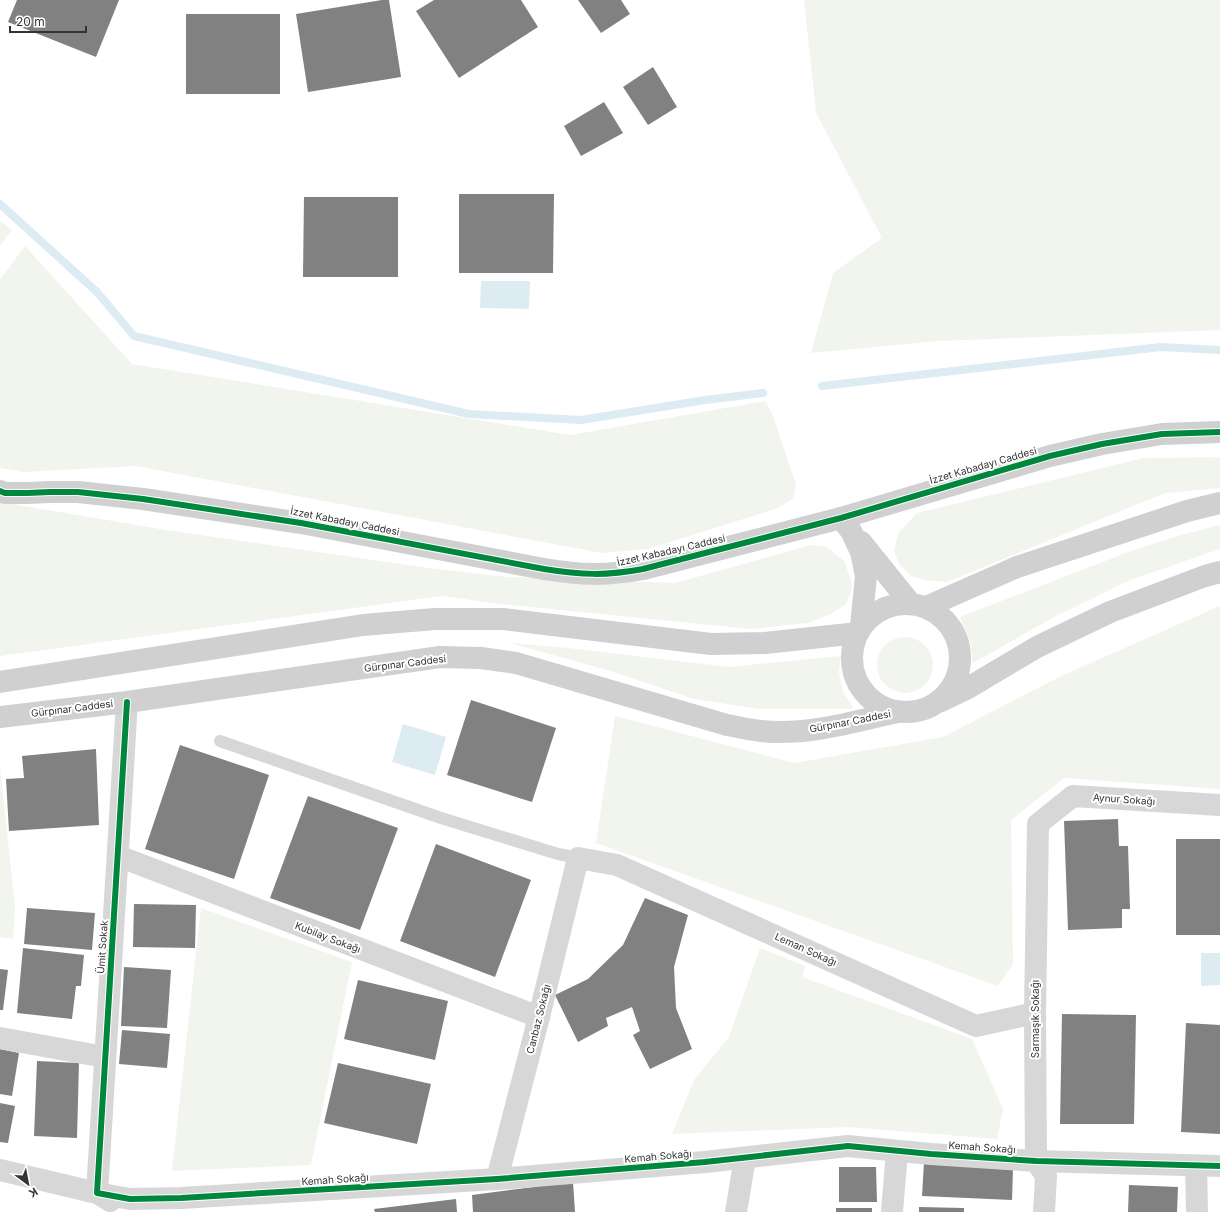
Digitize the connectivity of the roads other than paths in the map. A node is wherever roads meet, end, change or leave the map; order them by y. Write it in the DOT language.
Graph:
graph roads {
  1 [pos="1220,432"];
  2 [pos="0,491"];
  3 [pos="1220,503"];
  4 [pos="841,518"];
  5 [pos="1220,572"];
  6 [pos="919,605"];
  7 [pos="859,629"];
  8 [pos="0,682"];
  9 [pos="127,702"];
  10 [pos="933,705"];
  11 [pos="897,712"];
  12 [pos="0,717"];
  13 [pos="220,741"];
  14 [pos="1220,805"];
  15 [pos="1038,824"];
  16 [pos="118,856"];
  17 [pos="578,858"];
  18 [pos="1035,1013"];
  19 [pos="539,1017"];
  20 [pos="0,1038"];
  21 [pos="105,1057"];
  22 [pos="897,1151"];
  23 [pos="745,1158"];
  24 [pos="1036,1161"];
  25 [pos="1196,1166"];
  26 [pos="1220,1166"];
  27 [pos="0,1170"];
  28 [pos="497,1179"];
  29 [pos="97,1193"];
  30 [pos="132,1212"];
  31 [pos="736,1212"];
  32 [pos="892,1212"];
  33 [pos="1044,1212"];
  34 [pos="1197,1212"];
  1 -- 4 [label="main road, İzzet Kabadayı Caddesi"];
  2 -- 4 [label="main road, İzzet Kabadayı Caddesi"];
  3 -- 6 [label="main road"];
  4 -- 6 [label="main road"];
  4 -- 7 [label="main road"];
  5 -- 10 [label="main road"];
  6 -- 7 [label="main road"];
  6 -- 10 [label="main road"];
  7 -- 8 [label="main road"];
  7 -- 11 [label="main road"];
  9 -- 11 [label="main road, Gürpınar Caddesi"];
  9 -- 12 [label="main road, Gürpınar Caddesi"];
  9 -- 16 [label="street, Ümit Sokak"];
  10 -- 11 [label="main road"];
  13 -- 17 [label="lane"];
  14 -- 15 [label="street, Aynur Sokağı"];
  15 -- 18 [label="street, Sarmaşık Sokağı"];
  16 -- 19 [label="street, Kubilay Sokağı"];
  16 -- 21 [label="street, Ümit Sokak"];
  17 -- 18 [label="street, Leman Sokağı"];
  17 -- 19 [label="street, Canbaz Sokağı"];
  18 -- 24 [label="street, Sarmaşık Sokağı"];
  19 -- 28 [label="street, Canbaz Sokağı"];
  20 -- 21 [label="street"];
  21 -- 29 [label="street, Ümit Sokak"];
  22 -- 23 [label="street, Kemah Sokağı"];
  22 -- 24 [label="street, Kemah Sokağı"];
  22 -- 32 [label="street"];
  23 -- 28 [label="street, Kemah Sokağı"];
  23 -- 31 [label="street"];
  24 -- 25 [label="street, Kemah Sokağı"];
  24 -- 33 [label="street, Sarmaşık Sokağı"];
  25 -- 26 [label="street, Kemah Sokağı"];
  25 -- 34 [label="street"];
  27 -- 29 [label="street"];
  28 -- 29 [label="street, Kemah Sokağı"];
  29 -- 30 [label="street"];
}
